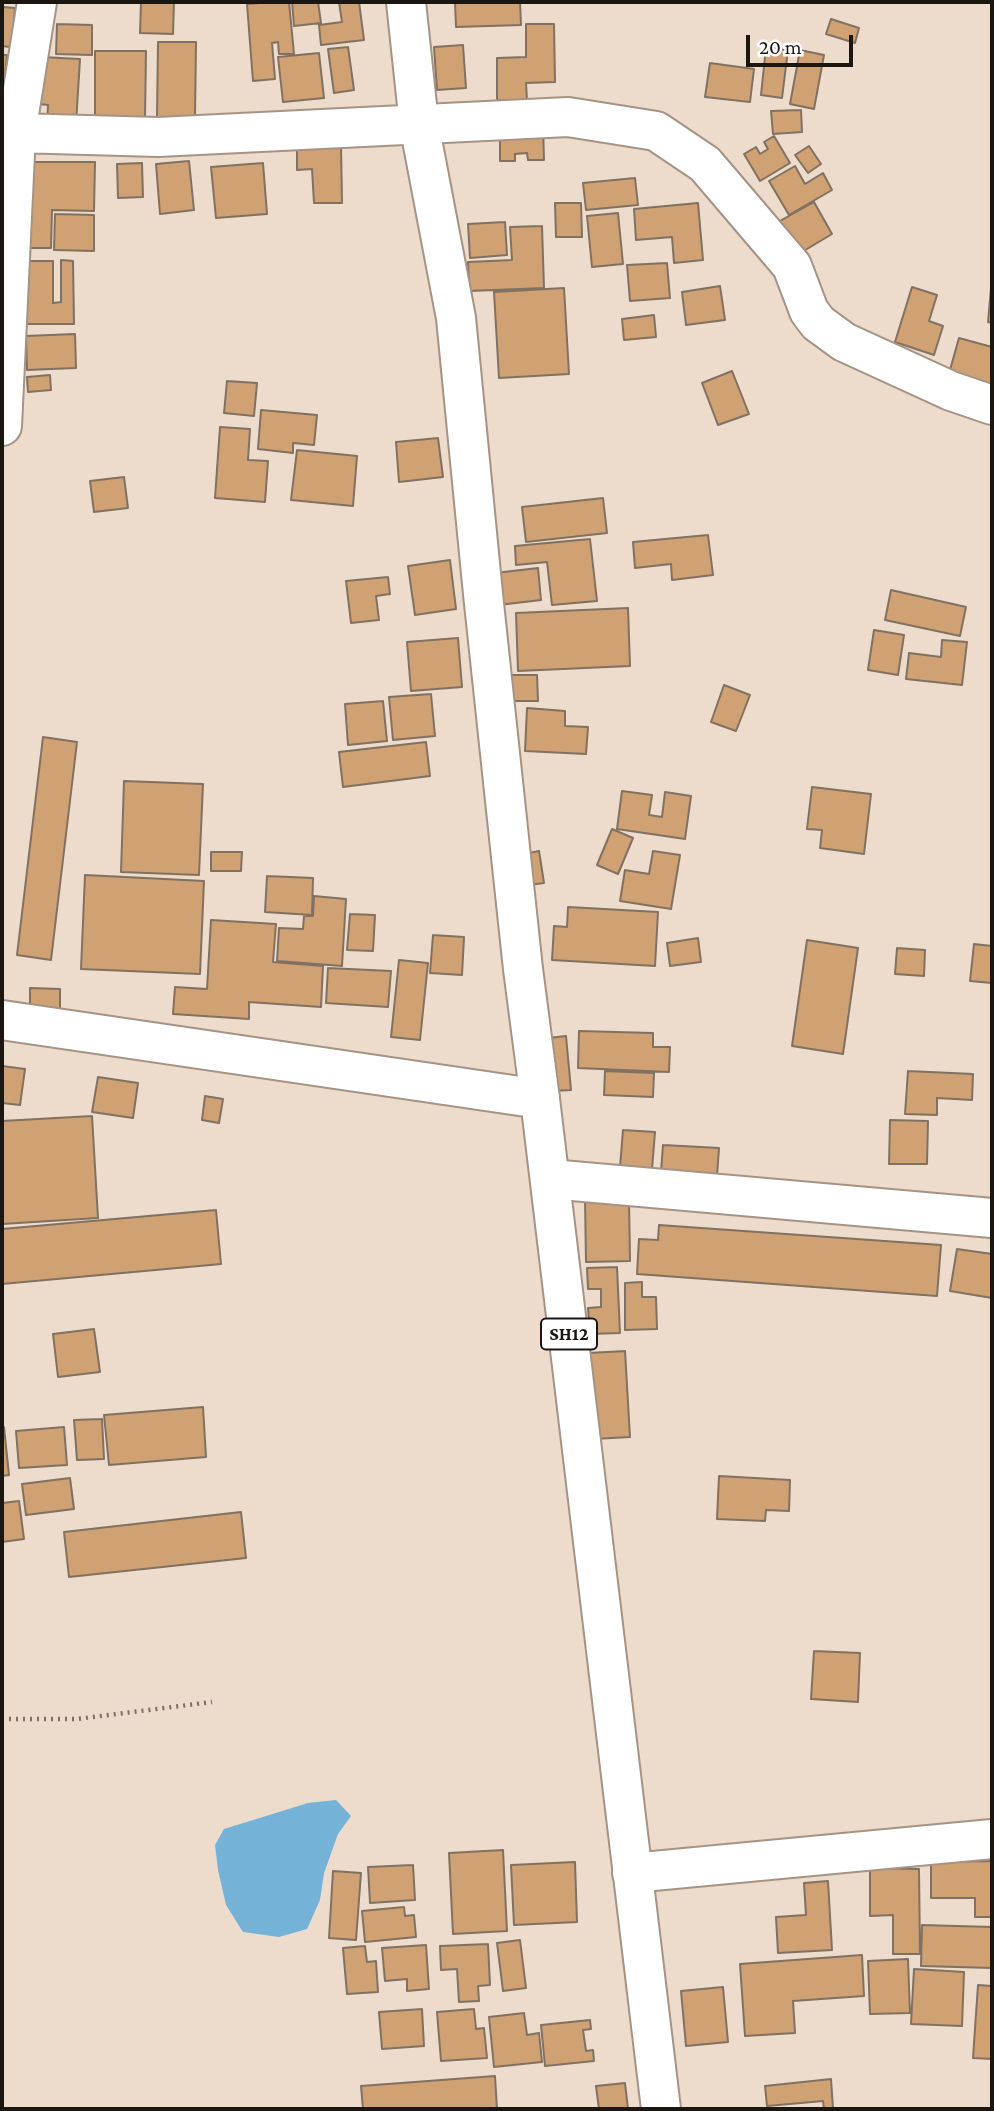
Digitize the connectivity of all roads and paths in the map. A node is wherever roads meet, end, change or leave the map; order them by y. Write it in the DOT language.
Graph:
graph roads {
  1 [pos="37,2"];
  2 [pos="406,2"];
  3 [pos="419,124"];
  4 [pos="16,133"];
  5 [pos="992,405"];
  6 [pos="2,426"];
  7 [pos="2,1020"];
  8 [pos="540,1099"];
  9 [pos="550,1179"];
  10 [pos="992,1218"];
  11 [pos="212,1702"];
  12 [pos="2,1719"];
  13 [pos="992,1839"];
  14 [pos="632,1873"];
  15 [pos="661,2109"];
  1 -- 4 [label="street"];
  2 -- 3 [label="street"];
  3 -- 4 [label="street"];
  3 -- 5 [label="street"];
  3 -- 8 [label="street"];
  4 -- 6 [label="street"];
  7 -- 8 [label="street"];
  8 -- 9 [label="street, SH12"];
  9 -- 10 [label="street"];
  9 -- 14 [label="street, SH12"];
  11 -- 12 [label="path"];
  13 -- 14 [label="street"];
  14 -- 15 [label="street, SH12"];
}
